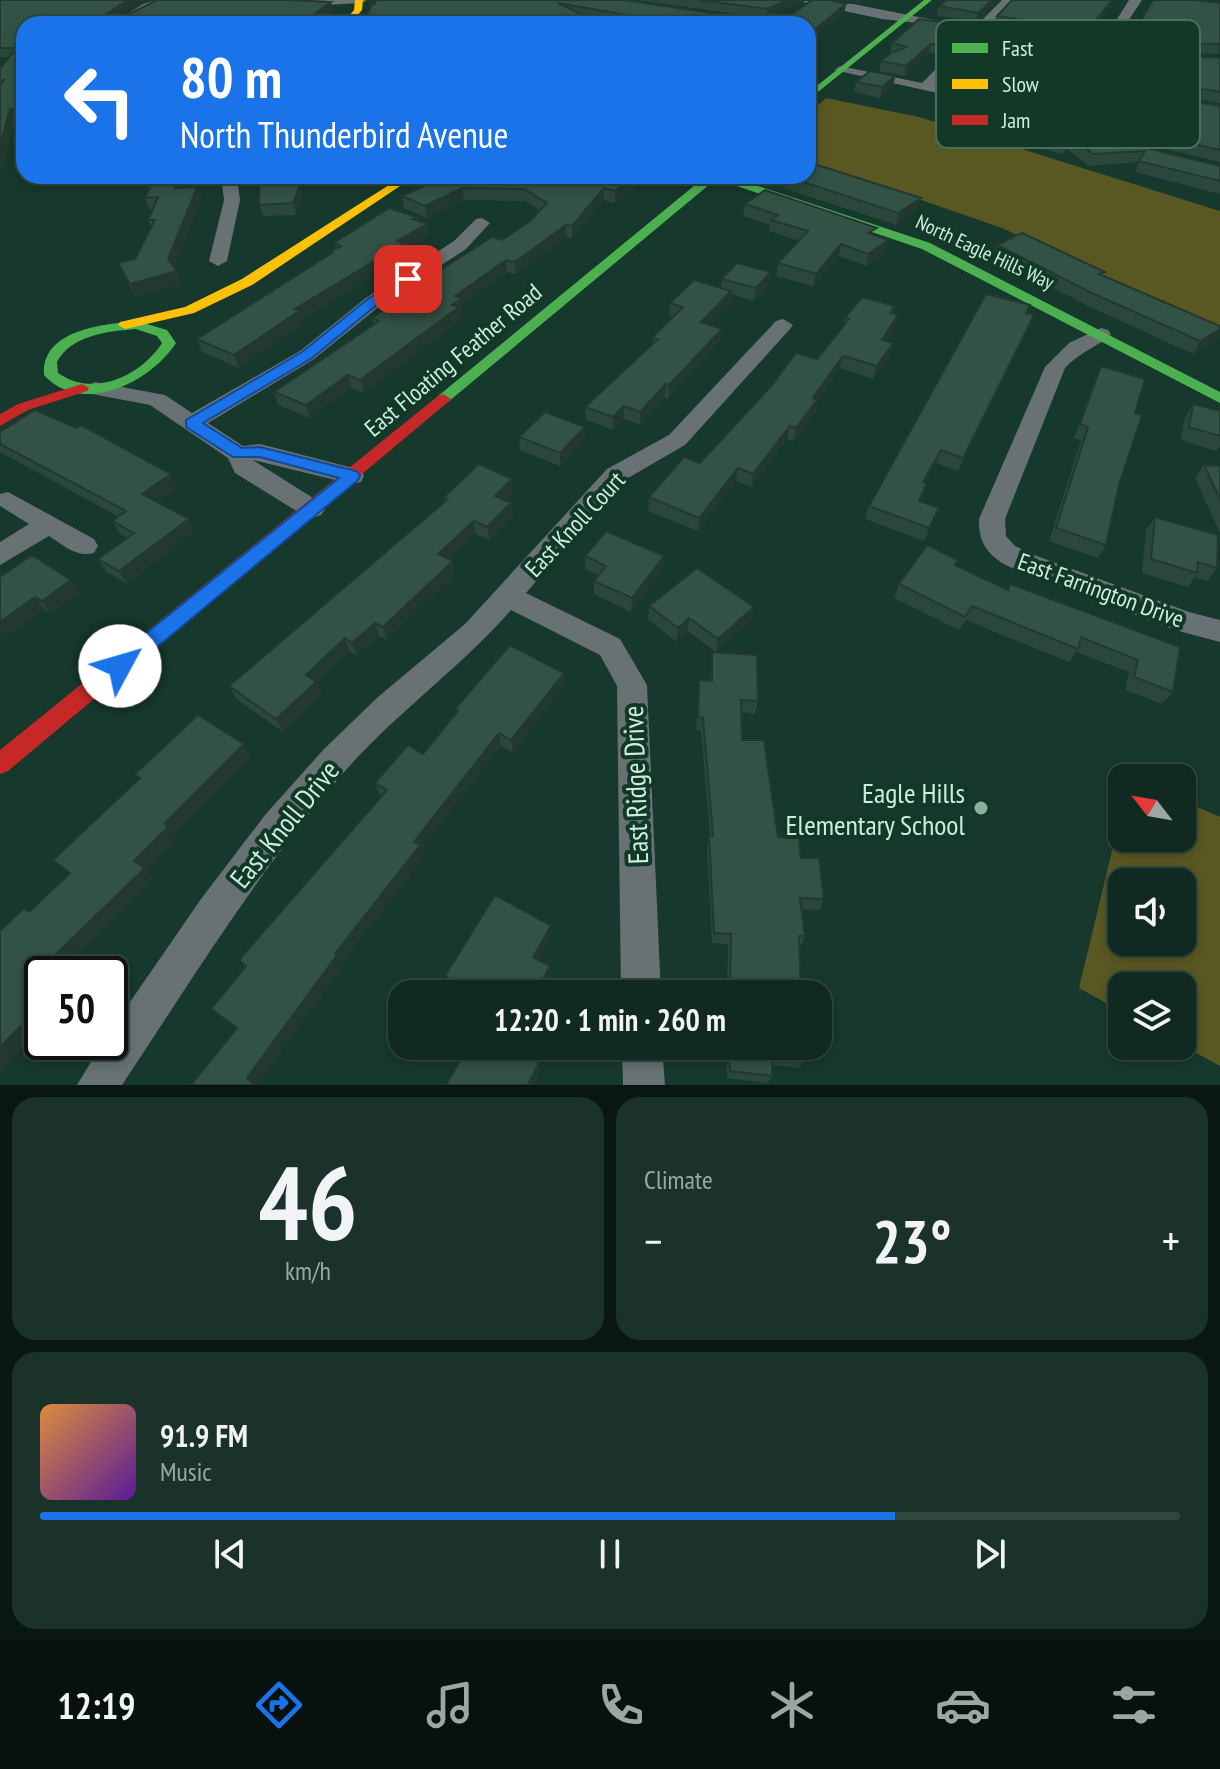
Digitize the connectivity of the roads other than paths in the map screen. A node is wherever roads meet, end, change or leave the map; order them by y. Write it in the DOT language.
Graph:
graph roads {
  1 [pos="167,0"];
  2 [pos="229,0"];
  3 [pos="360,0"];
  4 [pos="798,0"];
  5 [pos="928,0"];
  6 [pos="1008,0"];
  7 [pos="1137,0"];
  8 [pos="814,1"];
  9 [pos="795,14"];
  10 [pos="130,16"];
  11 [pos="905,18"];
  12 [pos="973,20"];
  13 [pos="1122,20"];
  14 [pos="936,22"];
  15 [pos="840,70"];
  16 [pos="936,76"];
  17 [pos="926,86"];
  18 [pos="936,89"];
  19 [pos="816,90"];
  20 [pos="230,184"];
  21 [pos="398,184"];
  22 [pos="705,184"];
  23 [pos="739,184"];
  24 [pos="482,223"];
  25 [pos="218,261"];
  26 [pos="189,310"];
  27 [pos="125,325"];
  28 [pos="783,325"];
  29 [pos="1101,334"];
  30 [pos="164,352"];
  31 [pos="50,373"];
  32 [pos="88,388"];
  33 [pos="1220,398"];
  34 [pos="157,400"];
  35 [pos="23,407"];
  36 [pos="0,421"];
  37 [pos="192,423"];
  38 [pos="239,454"];
  39 [pos="352,476"];
  40 [pos="8,500"];
  41 [pos="312,509"];
  42 [pos="49,524"];
  43 [pos="85,546"];
  44 [pos="0,555"];
  45 [pos="508,596"];
  46 [pos="1220,631"];
  47 [pos="0,764"];
  48 [pos="641,980"];
  49 [pos="643,1060"];
  50 [pos="98,1085"];
  51 [pos="644,1085"];
  1 -- 10 [label="street"];
  2 -- 3 [label="street"];
  4 -- 8 [label="street"];
  5 -- 11 [label="street"];
  6 -- 12 [label="street"];
  7 -- 13 [label="street"];
  8 -- 9 [label="street"];
  8 -- 11 [label="street"];
  11 -- 14 [label="street"];
  11 -- 15 [label="street"];
  15 -- 17 [label="street"];
  15 -- 19 [label="street"];
  16 -- 17 [label="street"];
  17 -- 18 [label="street"];
  20 -- 25 [label="street"];
  21 -- 26 [label="street"];
  22 -- 39 [label="street, East Floating Feather Road"];
  23 -- 29 [label="street, North Eagle Hills Way"];
  24 -- 37 [label="street"];
  26 -- 27 [label="street"];
  26 -- 30 [label="street"];
  27 -- 30 [label="street"];
  27 -- 31 [label="street"];
  28 -- 45 [label="street, East Knoll Court"];
  29 -- 33 [label="street, North Eagle Hills Way"];
  29 -- 46 [label="street, East Farrington Drive"];
  30 -- 32 [label="street"];
  30 -- 34 [label="street"];
  31 -- 32 [label="street"];
  31 -- 35 [label="street"];
  32 -- 34 [label="street"];
  32 -- 35 [label="street"];
  34 -- 37 [label="street"];
  35 -- 36 [label="street"];
  37 -- 38 [label="street"];
  38 -- 39 [label="street"];
  38 -- 41 [label="street"];
  39 -- 41 [label="street, East Floating Feather Road"];
  40 -- 42 [label="street"];
  41 -- 47 [label="street, East Floating Feather Road"];
  42 -- 43 [label="street"];
  42 -- 44 [label="street"];
  45 -- 48 [label="street, East Ridge Drive"];
  45 -- 50 [label="street, East Knoll Drive"];
  49 -- 51 [label="street"];
}
